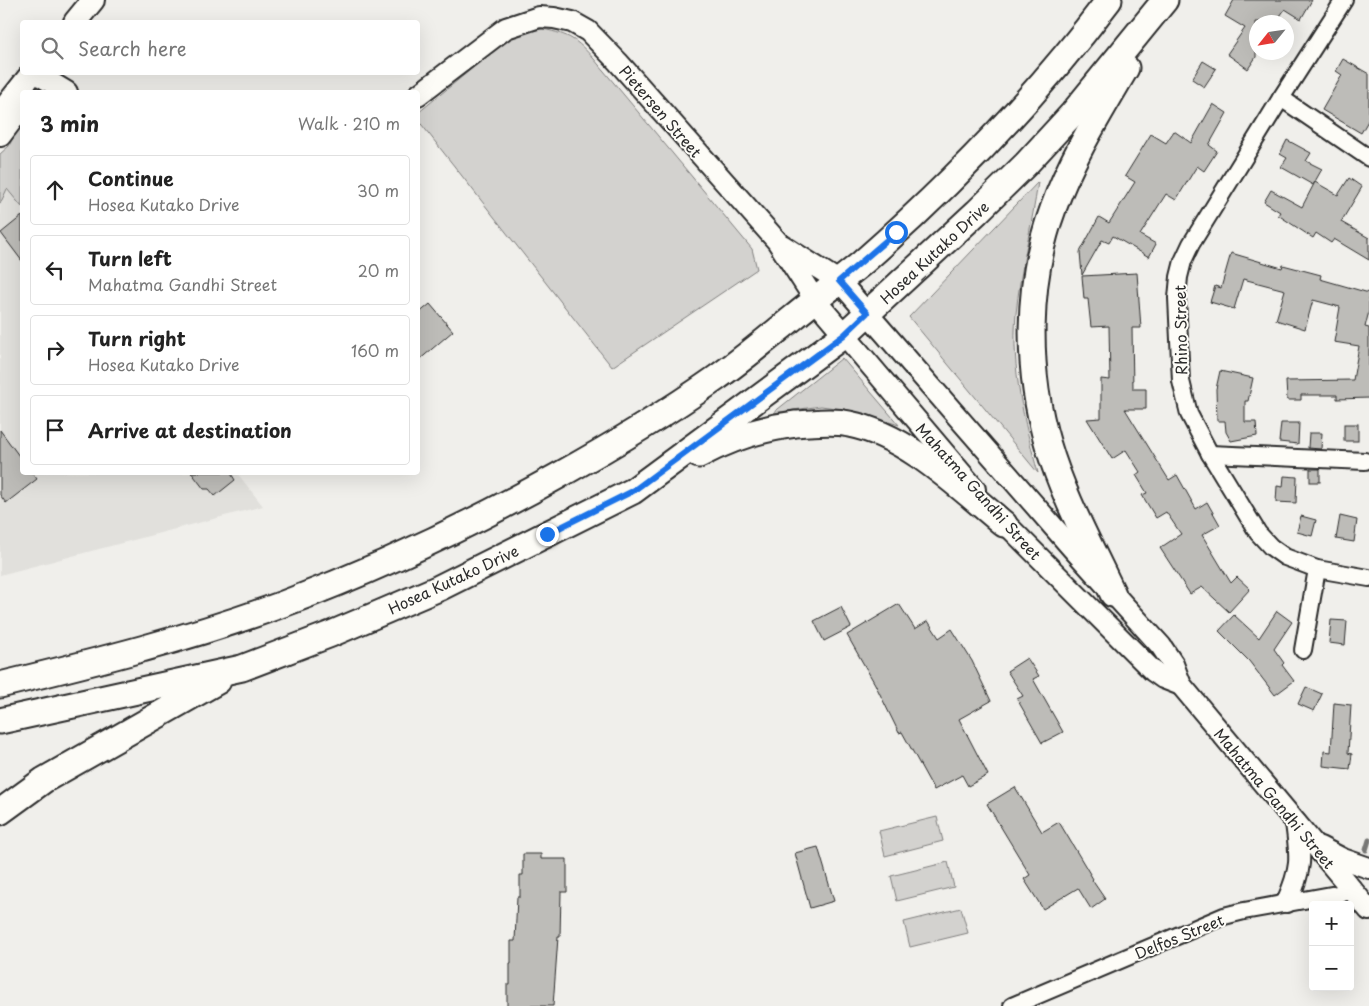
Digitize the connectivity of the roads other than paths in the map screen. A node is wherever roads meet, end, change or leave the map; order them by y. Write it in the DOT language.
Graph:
graph roads {
  1 [pos="94,0"];
  2 [pos="1109,0"];
  3 [pos="1166,0"];
  4 [pos="1344,0"];
  5 [pos="77,20"];
  6 [pos="38,78"];
  7 [pos="25,90"];
  8 [pos="63,90"];
  9 [pos="420,93"];
  10 [pos="20,95"];
  11 [pos="1282,98"];
  12 [pos="20,109"];
  13 [pos="0,114"];
  14 [pos="0,135"];
  15 [pos="1369,158"];
  16 [pos="777,241"];
  17 [pos="839,281"];
  18 [pos="814,300"];
  19 [pos="867,313"];
  20 [pos="844,335"];
  21 [pos="1210,454"];
  22 [pos="1365,460"];
  23 [pos="633,491"];
  24 [pos="1004,524"];
  25 [pos="1317,569"];
  26 [pos="1369,578"];
  27 [pos="1113,594"];
  28 [pos="1303,650"];
  29 [pos="242,668"];
  30 [pos="0,685"];
  31 [pos="1181,685"];
  32 [pos="0,722"];
  33 [pos="0,812"];
  34 [pos="1296,823"];
  35 [pos="1313,844"];
  36 [pos="1369,868"];
  37 [pos="1361,890"];
  38 [pos="1287,902"];
  39 [pos="1369,910"];
  40 [pos="1012,1006"];
  1 -- 5 [label="main road"];
  2 -- 17 [label="main road"];
  3 -- 19 [label="main road, Hosea Kutako Drive"];
  3 -- 27 [label="main road"];
  4 -- 11 [label="street, Rhino Street"];
  6 -- 7 [label="main road"];
  6 -- 8 [label="street"];
  9 -- 16 [label="street, Pietersen Street"];
  10 -- 13 [label="main road"];
  11 -- 15 [label="street"];
  11 -- 21 [label="street, Rhino Street"];
  12 -- 14 [label="main road"];
  16 -- 17 [label="street, Pietersen Street"];
  16 -- 18 [label="street, Pietersen Street"];
  17 -- 18 [label="main road"];
  17 -- 19 [label="street, Mahatma Gandhi Street"];
  18 -- 20 [label="street, Mahatma Gandhi Street"];
  18 -- 30 [label="main road"];
  19 -- 20 [label="main road, Hosea Kutako Drive"];
  19 -- 27 [label="street, Mahatma Gandhi Street"];
  20 -- 23 [label="main road, Hosea Kutako Drive"];
  20 -- 24 [label="street, Mahatma Gandhi Street"];
  21 -- 22 [label="street"];
  21 -- 25 [label="street, Rhino Street"];
  23 -- 24 [label="main road"];
  23 -- 29 [label="main road, Hosea Kutako Drive"];
  24 -- 31 [label="street, Mahatma Gandhi Street"];
  25 -- 26 [label="street, Rhino Street"];
  25 -- 28 [label="street"];
  27 -- 31 [label="street, Mahatma Gandhi Street"];
  29 -- 32 [label="main road, Hosea Kutako Drive"];
  29 -- 33 [label="main road"];
  31 -- 34 [label="street, Mahatma Gandhi Street"];
  34 -- 35 [label="street, Mahatma Gandhi Street"];
  34 -- 38 [label="street"];
  35 -- 36 [label="street"];
  35 -- 37 [label="street, Mahatma Gandhi Street"];
  37 -- 38 [label="street, Delfos Street"];
  37 -- 39 [label="street, Mahatma Gandhi Street"];
  38 -- 40 [label="street, Delfos Street"];
}
